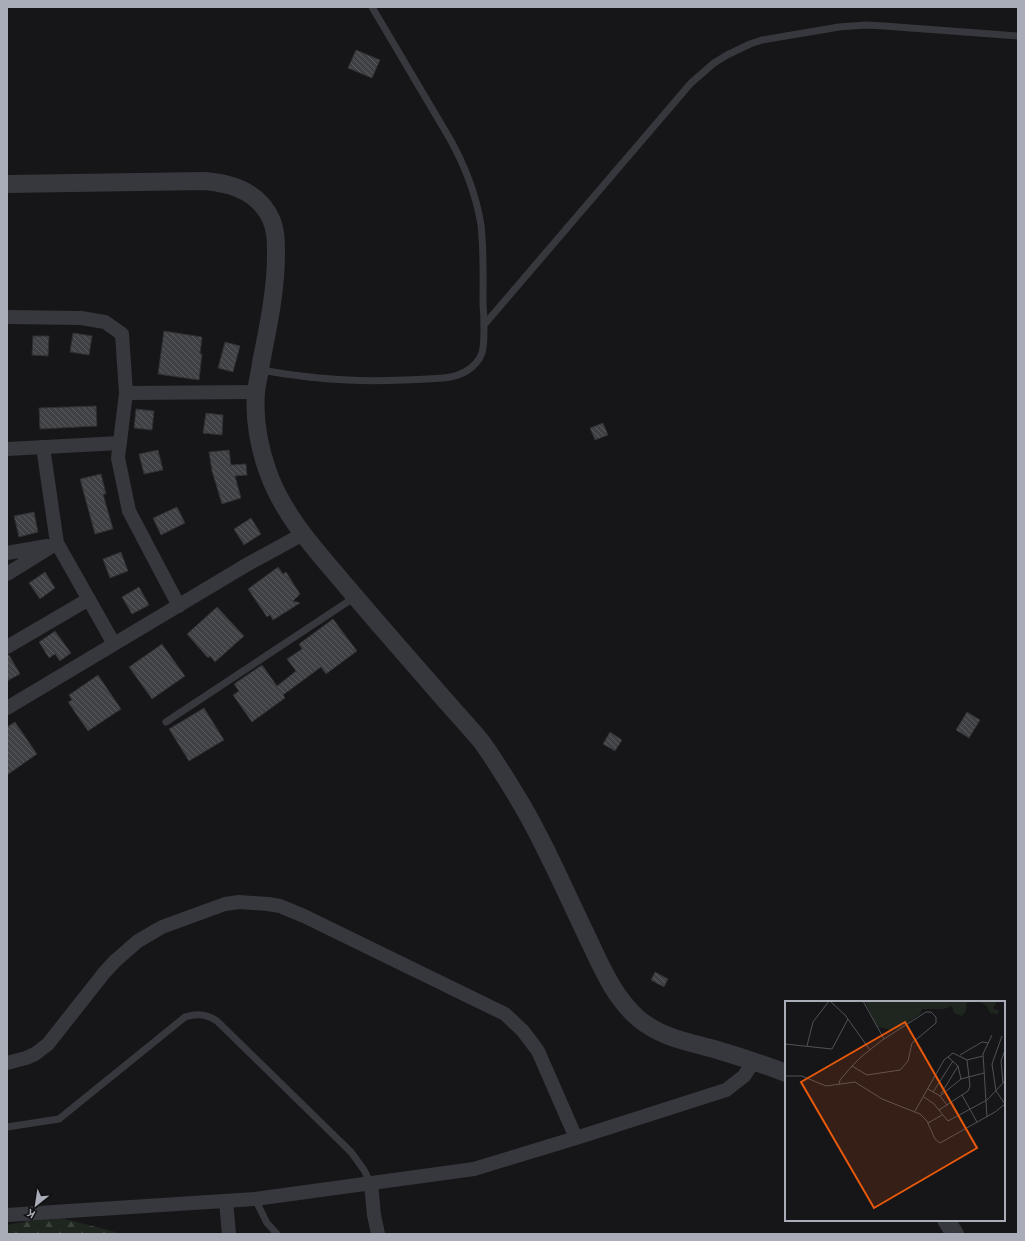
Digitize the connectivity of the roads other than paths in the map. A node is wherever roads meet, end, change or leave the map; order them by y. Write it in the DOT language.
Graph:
graph roads {
  1 [pos="372,7"];
  2 [pos="1018,36"];
  3 [pos="7,184"];
  4 [pos="7,317"];
  5 [pos="484,324"];
  6 [pos="260,370"];
  7 [pos="256,392"];
  8 [pos="126,393"];
  9 [pos="120,444"];
  10 [pos="43,447"];
  11 [pos="7,449"];
  12 [pos="303,534"];
  13 [pos="57,544"];
  14 [pos="7,554"];
  15 [pos="7,574"];
  16 [pos="356,597"];
  17 [pos="89,599"];
  18 [pos="179,606"];
  19 [pos="114,644"];
  20 [pos="7,647"];
  21 [pos="7,708"];
  22 [pos="166,722"];
  23 [pos="754,1061"];
  24 [pos="7,1063"];
  25 [pos="785,1072"];
  26 [pos="7,1127"];
  27 [pos="576,1138"];
  28 [pos="371,1184"];
  29 [pos="255,1199"];
  30 [pos="226,1201"];
  31 [pos="7,1215"];
  32 [pos="947,1221"];
  33 [pos="229,1234"];
  34 [pos="276,1234"];
  35 [pos="378,1234"];
  36 [pos="955,1234"];
  1 -- 5 [label="lane"];
  2 -- 5 [label="lane"];
  3 -- 6 [label="street"];
  4 -- 8 [label="street"];
  5 -- 6 [label="lane"];
  6 -- 7 [label="street"];
  7 -- 8 [label="street"];
  7 -- 12 [label="street"];
  8 -- 9 [label="street"];
  9 -- 10 [label="street"];
  9 -- 18 [label="street"];
  10 -- 11 [label="street"];
  10 -- 13 [label="street"];
  12 -- 16 [label="street"];
  12 -- 18 [label="street"];
  13 -- 14 [label="street"];
  13 -- 15 [label="street"];
  13 -- 17 [label="street"];
  16 -- 22 [label="lane"];
  16 -- 23 [label="street"];
  17 -- 19 [label="street"];
  17 -- 20 [label="street"];
  18 -- 19 [label="street"];
  19 -- 21 [label="street"];
  23 -- 25 [label="street"];
  23 -- 27 [label="street"];
  24 -- 27 [label="street"];
  26 -- 28 [label="lane"];
  27 -- 28 [label="street"];
  28 -- 29 [label="street"];
  28 -- 35 [label="street"];
  29 -- 30 [label="street"];
  29 -- 34 [label="lane"];
  30 -- 31 [label="street"];
  30 -- 33 [label="street"];
  32 -- 36 [label="street"];
}
